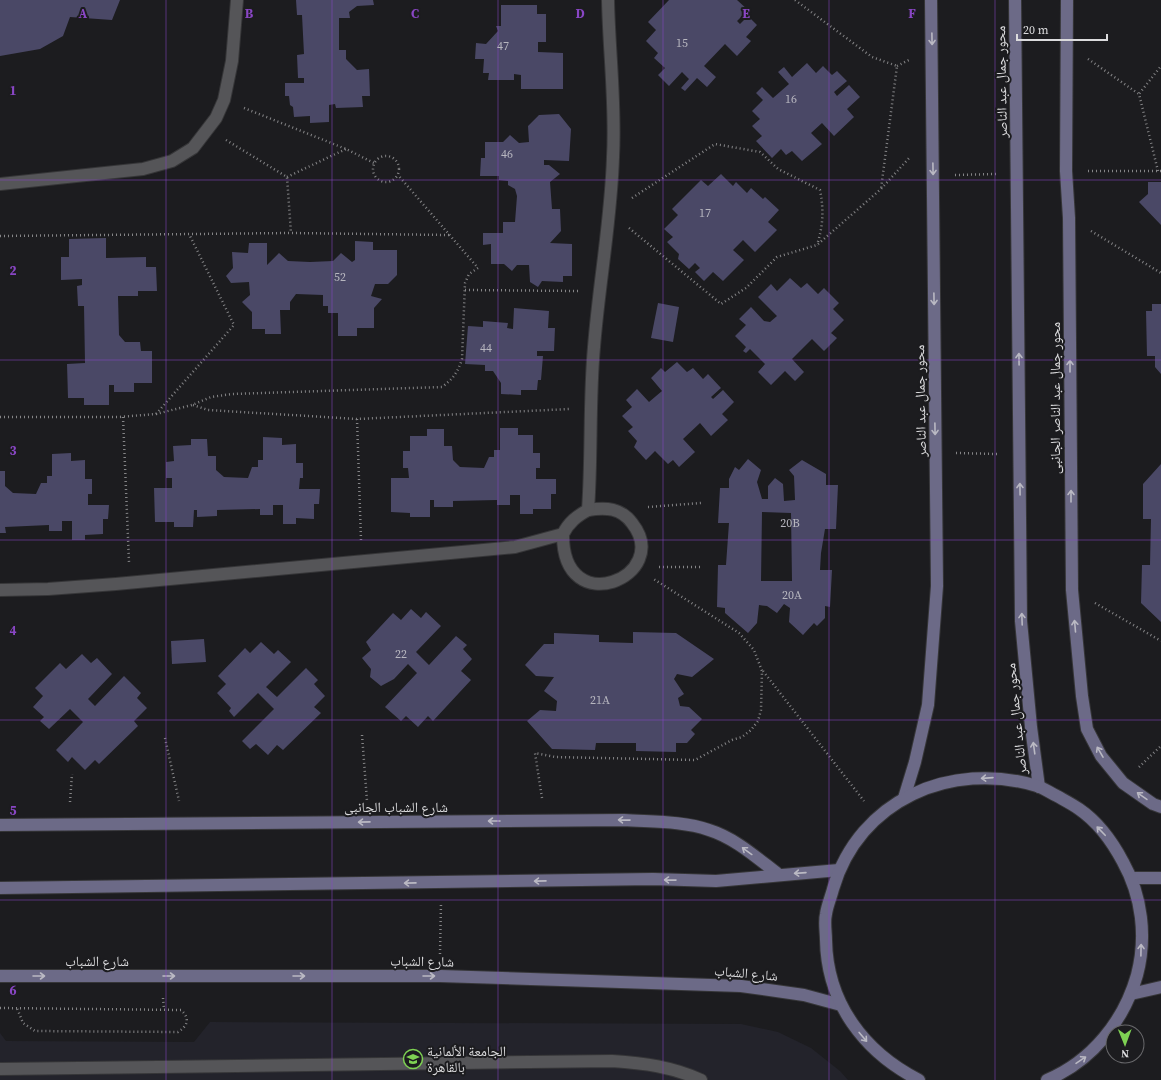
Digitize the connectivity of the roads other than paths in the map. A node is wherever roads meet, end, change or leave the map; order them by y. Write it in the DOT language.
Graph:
graph roads {
  1 [pos="237,0"];
  2 [pos="608,0"];
  3 [pos="931,0"];
  4 [pos="1015,0"];
  5 [pos="1067,0"];
  6 [pos="0,184"];
  7 [pos="588,510"];
  8 [pos="563,534"];
  9 [pos="0,590"];
  10 [pos="1039,787"];
  11 [pos="904,798"];
  12 [pos="1161,807"];
  13 [pos="0,825"];
  14 [pos="839,870"];
  15 [pos="778,874"];
  16 [pos="1132,878"];
  17 [pos="1161,878"];
  18 [pos="0,888"];
  19 [pos="0,976"];
  20 [pos="1161,987"];
  21 [pos="1131,994"];
  22 [pos="840,1006"];
  23 [pos="893,1066"];
  24 [pos="0,1070"];
  25 [pos="130,1075"];
  26 [pos="1054,1078"];
  27 [pos="702,1080"];
  28 [pos="899,1080"];
  29 [pos="919,1080"];
  1 -- 6 [label="street"];
  2 -- 7 [label="street"];
  3 -- 11 [label="main road, محور جمال عبد الناصر, one-way"];
  10 -- 4 [label="main road, محور جمال عبد الناصر, one-way"];
  12 -- 5 [label="main road, محور جمال عبد الناصر الجانبى, one-way"];
  7 -- 8 [label="street"];
  7 -- 8 [label="street"];
  8 -- 9 [label="street"];
  10 -- 11 [label="main road, one-way"];
  16 -- 10 [label="main road, one-way"];
  11 -- 14 [label="main road"];
  15 -- 13 [label="main road, شارع الشباب الجانبى, one-way"];
  14 -- 15 [label="main road, one-way"];
  14 -- 22 [label="main road"];
  15 -- 18 [label="main road, one-way"];
  16 -- 17 [label="main road"];
  21 -- 16 [label="main road, one-way"];
  19 -- 22 [label="main road, شارع الشباب, one-way"];
  20 -- 21 [label="main road"];
  26 -- 21 [label="main road, one-way"];
  22 -- 23 [label="main road, one-way"];
  23 -- 28 [label="main road"];
  23 -- 29 [label="main road"];
  24 -- 25 [label="street"];
  25 -- 27 [label="street"];
}
